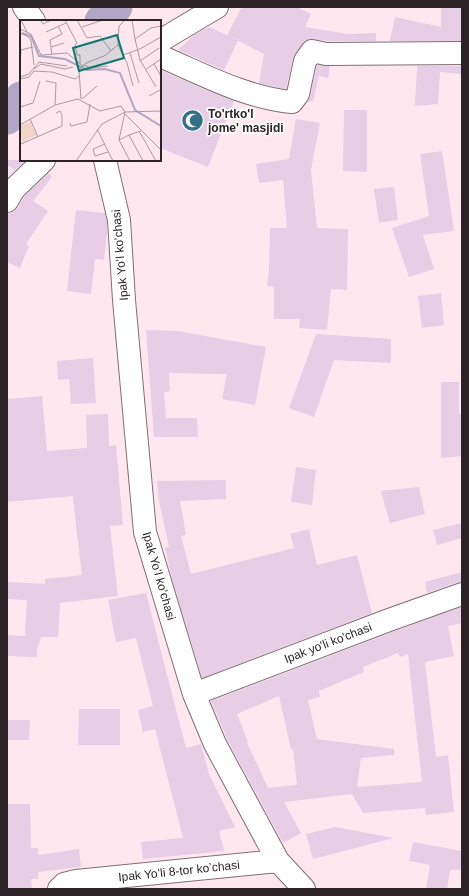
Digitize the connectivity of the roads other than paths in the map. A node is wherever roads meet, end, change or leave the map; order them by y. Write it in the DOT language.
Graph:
graph roads {
  1 [pos="24,7"];
  2 [pos="217,7"];
  3 [pos="33,20"];
  4 [pos="161,40"];
  5 [pos="462,53"];
  6 [pos="161,56"];
  7 [pos="43,161"];
  8 [pos="105,161"];
  9 [pos="7,201"];
  10 [pos="462,594"];
  11 [pos="194,694"];
  12 [pos="278,861"];
  13 [pos="59,889"];
  14 [pos="304,889"];
  1 -- 3 [label="street"];
  2 -- 4 [label="street"];
  5 -- 6 [label="street"];
  7 -- 9 [label="street"];
  8 -- 11 [label="street, Ipak Yoʻl koʻchasi"];
  10 -- 11 [label="street, Ipak yo'li ko'chasi"];
  11 -- 12 [label="street, Ipak Yoʻl koʻchasi"];
  12 -- 13 [label="street, Ipak Yoʻli 8-tor koʼchasi"];
  12 -- 14 [label="street, Ipak Yoʻl koʻchasi"];
}
